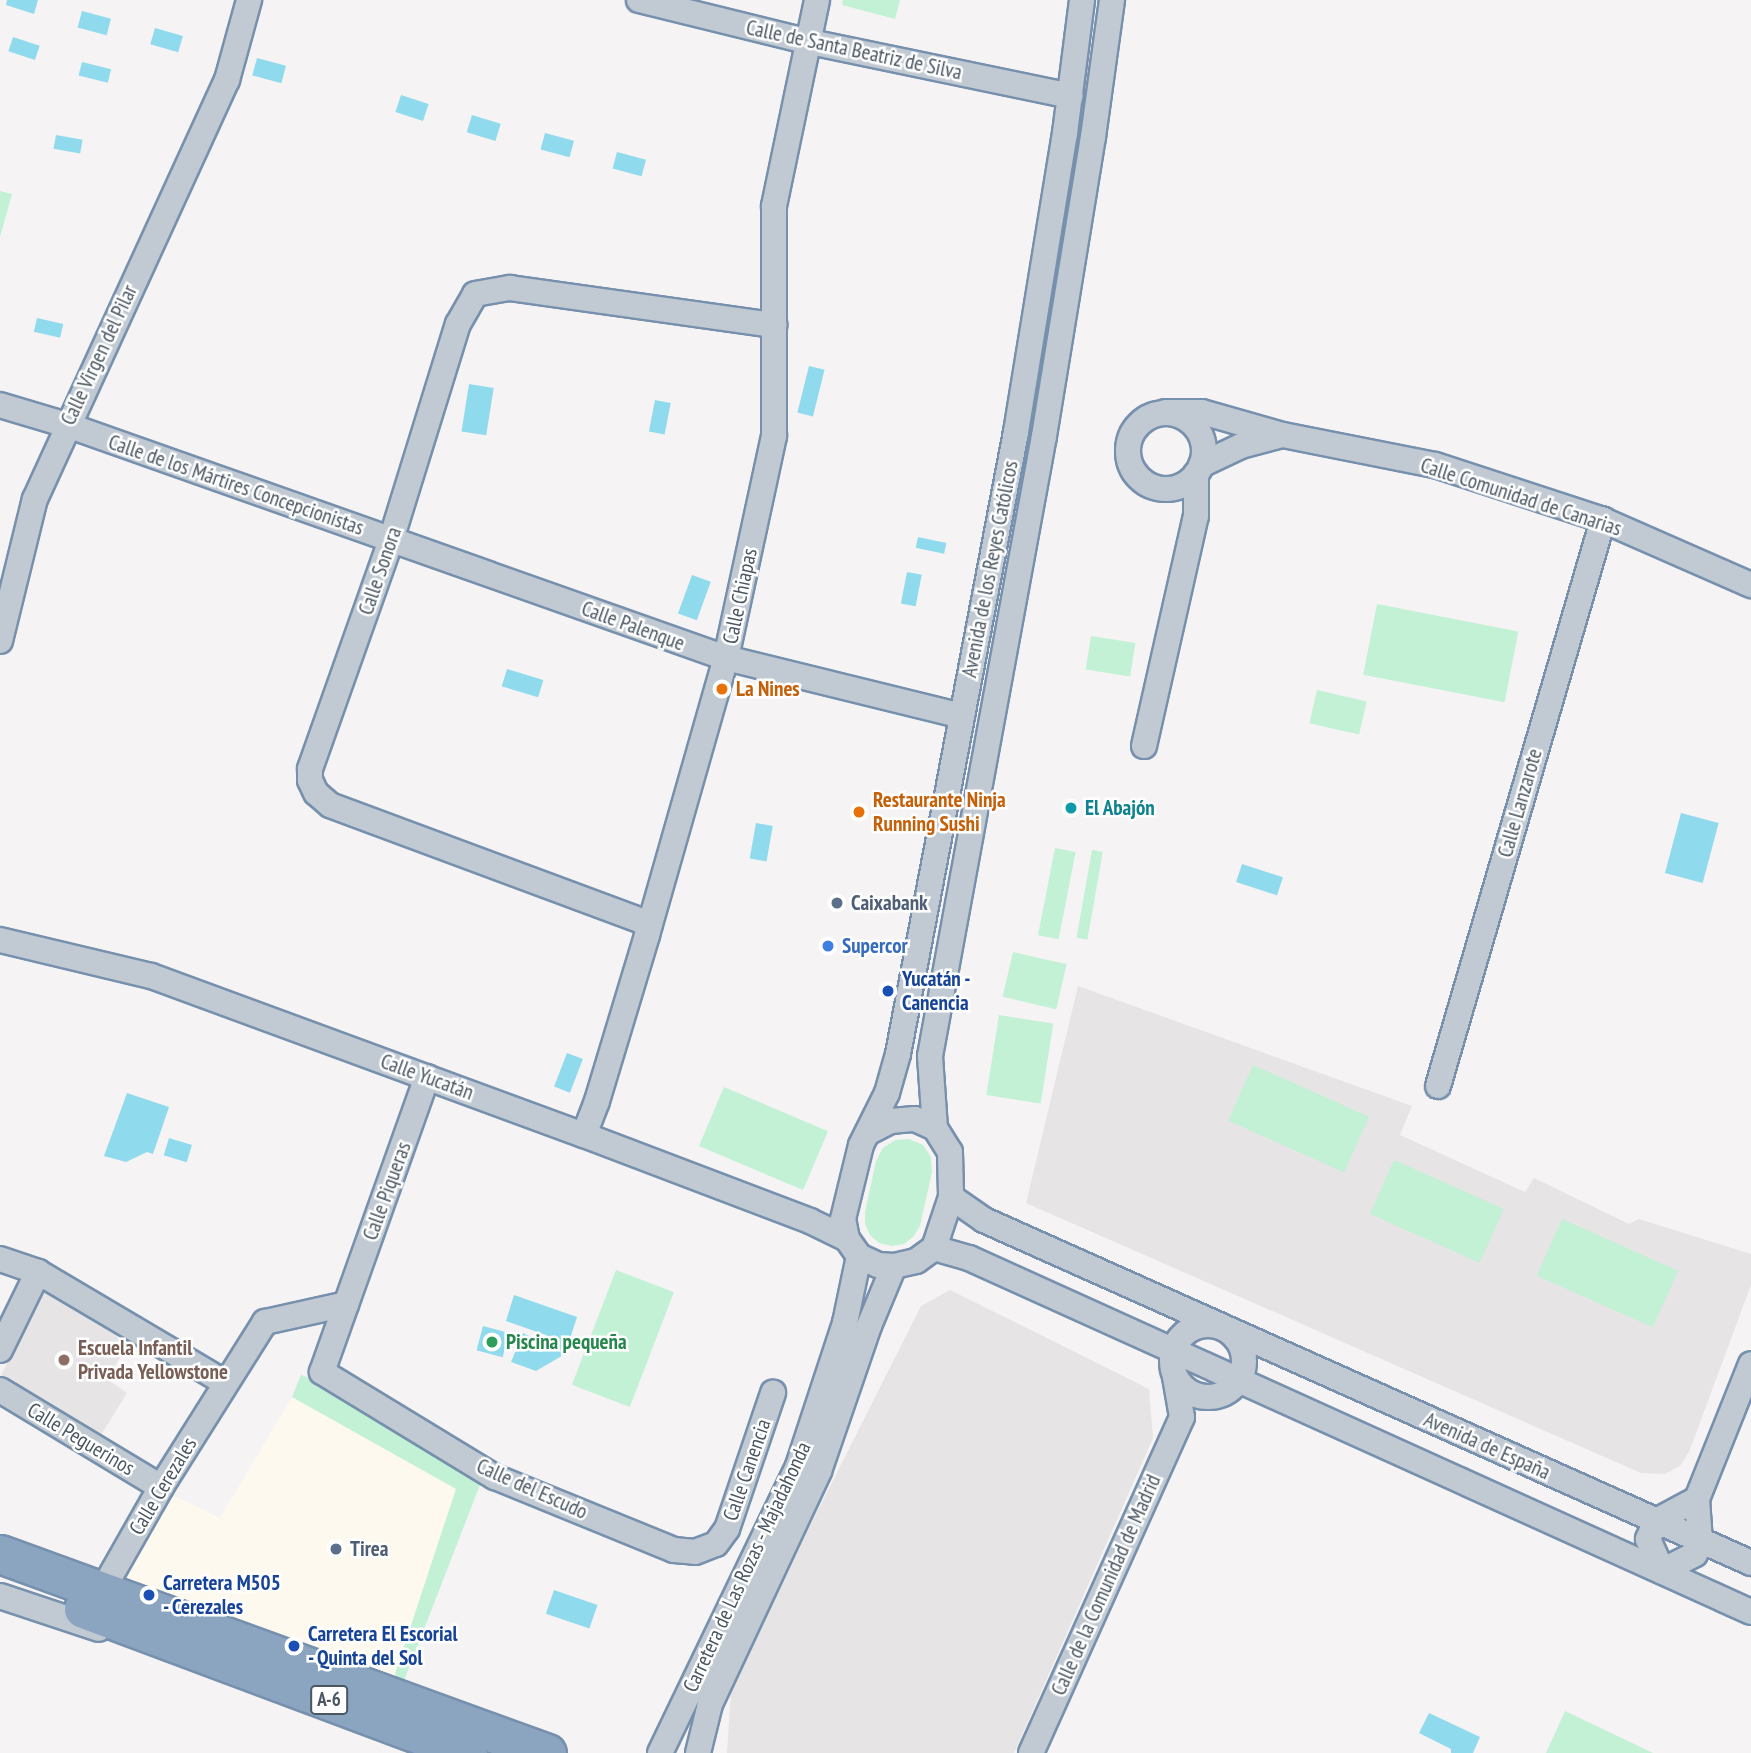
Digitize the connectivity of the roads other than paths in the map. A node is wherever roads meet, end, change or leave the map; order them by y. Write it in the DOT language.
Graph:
graph roads {
  1 [pos="249,0"];
  2 [pos="639,0"];
  3 [pos="817,0"];
  4 [pos="1082,0"];
  5 [pos="1112,0"];
  6 [pos="810,42"];
  7 [pos="1070,96"];
  8 [pos="774,325"];
  9 [pos="0,405"];
  10 [pos="1166,412"];
  11 [pos="67,425"];
  12 [pos="1283,435"];
  13 [pos="1199,469"];
  14 [pos="1170,489"];
  15 [pos="1196,516"];
  16 [pos="1603,520"];
  17 [pos="391,540"];
  18 [pos="1751,585"];
  19 [pos="0,641"];
  20 [pos="726,658"];
  21 [pos="962,716"];
  22 [pos="1144,746"];
  23 [pos="650,924"];
  24 [pos="0,940"];
  25 [pos="427,1077"];
  26 [pos="1438,1086"];
  27 [pos="935,1128"];
  28 [pos="869,1132"];
  29 [pos="583,1135"];
  30 [pos="951,1197"];
  31 [pos="853,1247"];
  32 [pos="934,1248"];
  33 [pos="0,1259"];
  34 [pos="894,1266"];
  35 [pos="38,1272"];
  36 [pos="346,1304"];
  37 [pos="1223,1327"];
  38 [pos="0,1350"];
  39 [pos="1173,1350"];
  40 [pos="1751,1364"];
  41 [pos="323,1372"];
  42 [pos="1175,1377"];
  43 [pos="1239,1380"];
  44 [pos="226,1383"];
  45 [pos="0,1390"];
  46 [pos="773,1393"];
  47 [pos="1215,1396"];
  48 [pos="1182,1417"];
  49 [pos="161,1487"];
  50 [pos="1697,1499"];
  51 [pos="1656,1521"];
  52 [pos="1700,1541"];
  53 [pos="716,1544"];
  54 [pos="0,1554"];
  55 [pos="1751,1563"];
  56 [pos="1662,1571"];
  57 [pos="0,1579"];
  58 [pos="102,1591"];
  59 [pos="0,1596"];
  60 [pos="61,1601"];
  61 [pos="1751,1612"];
  62 [pos="234,1639"];
  63 [pos="188,1651"];
  64 [pos="404,1739"];
  65 [pos="468,1753"];
  66 [pos="547,1753"];
  67 [pos="658,1753"];
  68 [pos="698,1753"];
  69 [pos="1031,1753"];
  1 -- 11 [label="street, Calle Virgen del Pilar"];
  2 -- 6 [label="street, Calle de Santa Beatriz de Silva"];
  3 -- 6 [label="street, Calle Chiapas"];
  4 -- 7 [label="street, Avenida de los Reyes Católicos"];
  5 -- 27 [label="street, Avenida de los Reyes Católicos"];
  6 -- 7 [label="street, Calle de Santa Beatriz de Silva"];
  6 -- 8 [label="street, Calle Chiapas"];
  7 -- 21 [label="street, Avenida de los Reyes Católicos"];
  8 -- 17 [label="street, Calle Sonora"];
  8 -- 20 [label="street, Calle Chiapas"];
  9 -- 11 [label="street, Calle de los Mártires Concepcionistas"];
  10 -- 12 [label="street, Calle Comunidad de Canarias"];
  10 -- 13 [label="street"];
  10 -- 14 [label="street"];
  11 -- 17 [label="street, Calle de los Mártires Concepcionistas"];
  11 -- 19 [label="street, Calle Virgen del Pilar"];
  12 -- 13 [label="street, Calle Comunidad de Canarias"];
  12 -- 16 [label="street, Calle Comunidad de Canarias"];
  13 -- 14 [label="street"];
  13 -- 15 [label="street"];
  14 -- 15 [label="street"];
  15 -- 22 [label="street"];
  16 -- 18 [label="street, Calle Comunidad de Canarias"];
  16 -- 26 [label="street, Calle Lanzarote"];
  17 -- 20 [label="street, Calle Palenque"];
  17 -- 23 [label="street, Calle Sonora"];
  20 -- 21 [label="street, Calle Palenque"];
  20 -- 23 [label="street, Calle Chiapas"];
  21 -- 28 [label="street, Avenida de los Reyes Católicos"];
  23 -- 29 [label="street, Calle Chiapas"];
  24 -- 25 [label="street, Calle Yucatán"];
  25 -- 29 [label="street, Calle Yucatán"];
  25 -- 36 [label="street, Calle Piqueras"];
  27 -- 28 [label="street"];
  27 -- 30 [label="street"];
  28 -- 31 [label="street"];
  29 -- 31 [label="street, Calle Yucatán"];
  30 -- 32 [label="street"];
  30 -- 37 [label="street, Avenida de España"];
  31 -- 34 [label="street"];
  31 -- 67 [label="street, Carretera de Las Rozas - Majadahonda"];
  32 -- 34 [label="street"];
  32 -- 39 [label="street, Avenida de España"];
  33 -- 35 [label="street"];
  34 -- 68 [label="street, Carretera de Las Rozas - Majadahonda"];
  35 -- 38 [label="street"];
  35 -- 44 [label="street"];
  36 -- 41 [label="street, Calle Piqueras"];
  36 -- 44 [label="street, Calle Cerezales"];
  37 -- 39 [label="street"];
  37 -- 43 [label="street, Avenida de España"];
  37 -- 51 [label="street, Avenida de España"];
  39 -- 42 [label="street"];
  39 -- 43 [label="street, Avenida de España"];
  40 -- 50 [label="street"];
  41 -- 53 [label="street, Calle del Escudo"];
  42 -- 47 [label="street"];
  42 -- 48 [label="street"];
  43 -- 47 [label="street"];
  43 -- 56 [label="street, Avenida de España"];
  44 -- 49 [label="street, Calle Cerezales"];
  45 -- 49 [label="street, Calle Peguerinos"];
  46 -- 53 [label="street, Calle Canencia"];
  47 -- 48 [label="street"];
  48 -- 69 [label="street, Calle de la Comunidad de Madrid"];
  49 -- 58 [label="street, Calle Cerezales"];
  50 -- 51 [label="street"];
  50 -- 52 [label="street"];
  51 -- 52 [label="street, Avenida de España"];
  51 -- 56 [label="street"];
  52 -- 55 [label="street, Avenida de España"];
  52 -- 56 [label="street"];
  54 -- 58 [label="highway"];
  56 -- 61 [label="street, Avenida de España"];
  57 -- 60 [label="highway"];
  58 -- 62 [label="highway"];
  59 -- 63 [label="street"];
  60 -- 62 [label="highway"];
  60 -- 63 [label="highway, A-6"];
  62 -- 66 [label="highway"];
  63 -- 64 [label="highway, A-6"];
  64 -- 65 [label="highway, A-6"];
}
